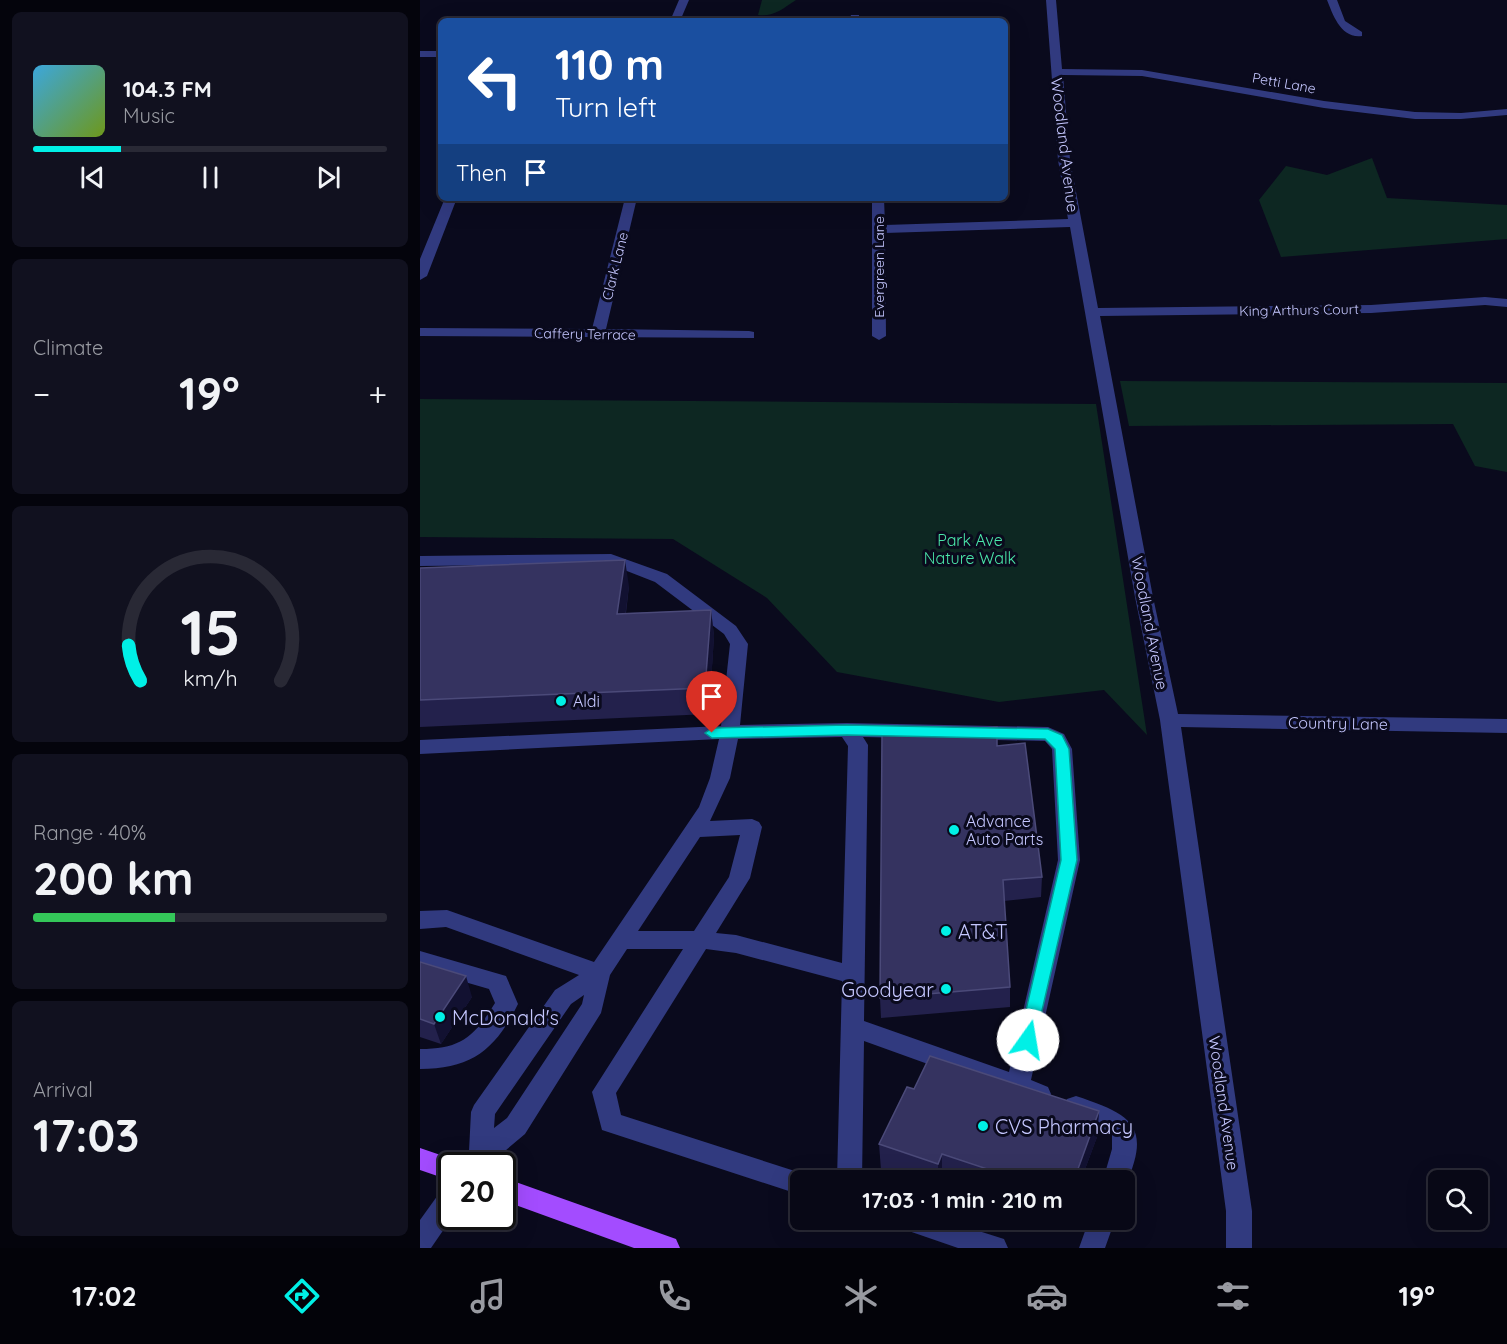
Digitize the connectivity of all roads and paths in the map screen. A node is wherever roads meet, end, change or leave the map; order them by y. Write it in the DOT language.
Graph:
graph roads {
  1 [pos="684,0"];
  2 [pos="1051,0"];
  3 [pos="1332,0"];
  4 [pos="676,18"];
  5 [pos="1358,34"];
  6 [pos="420,54"];
  7 [pos="438,54"];
  8 [pos="1056,72"];
  9 [pos="1507,112"];
  10 [pos="450,201"];
  11 [pos="630,201"];
  12 [pos="878,201"];
  13 [pos="1075,223"];
  14 [pos="879,229"];
  15 [pos="420,276"];
  16 [pos="1507,303"];
  17 [pos="1092,312"];
  18 [pos="420,332"];
  19 [pos="598,334"];
  20 [pos="750,335"];
  21 [pos="879,336"];
  22 [pos="420,561"];
  23 [pos="1170,720"];
  24 [pos="1507,726"];
  25 [pos="847,730"];
  26 [pos="730,732"];
  27 [pos="420,747"];
  28 [pos="693,830"];
  29 [pos="420,920"];
  30 [pos="620,940"];
  31 [pos="700,940"];
  32 [pos="420,960"];
  33 [pos="599,973"];
  34 [pos="853,975"];
  35 [pos="852,1027"];
  36 [pos="420,1059"];
  37 [pos="1018,1085"];
  38 [pos="478,1152"];
  39 [pos="485,1152"];
  40 [pos="420,1159"];
  41 [pos="438,1165"];
  42 [pos="849,1170"];
  43 [pos="1119,1170"];
  44 [pos="790,1180"];
  45 [pos="516,1193"];
  46 [pos="438,1216"];
  47 [pos="940,1230"];
  48 [pos="1098,1230"];
  49 [pos="420,1242"];
  50 [pos="667,1248"];
  51 [pos="995,1248"];
  52 [pos="1092,1248"];
  53 [pos="1239,1248"];
  1 -- 4 [label="street"];
  2 -- 8 [label="street, Woodland Avenue"];
  3 -- 5 [label="street"];
  6 -- 7 [label="street"];
  8 -- 9 [label="street, Petti Lane"];
  8 -- 13 [label="street, Woodland Avenue"];
  10 -- 15 [label="street"];
  11 -- 19 [label="street, Clark Lane"];
  12 -- 14 [label="street, Evergreen Lane"];
  13 -- 14 [label="street"];
  13 -- 17 [label="street, Woodland Avenue"];
  14 -- 21 [label="street, Evergreen Lane"];
  16 -- 17 [label="street, King Arthurs Court"];
  17 -- 23 [label="street, Woodland Avenue"];
  18 -- 19 [label="street, Caffery Terrace"];
  19 -- 20 [label="street, Caffery Terrace"];
  22 -- 26 [label="street"];
  23 -- 24 [label="street, Country Lane"];
  23 -- 53 [label="street, Woodland Avenue"];
  25 -- 26 [label="street"];
  25 -- 34 [label="street"];
  25 -- 37 [label="street"];
  26 -- 27 [label="street"];
  26 -- 28 [label="street"];
  28 -- 30 [label="street"];
  28 -- 31 [label="street"];
  29 -- 33 [label="street"];
  30 -- 31 [label="street"];
  30 -- 33 [label="street"];
  31 -- 34 [label="street"];
  31 -- 44 [label="street"];
  32 -- 36 [label="street"];
  33 -- 38 [label="street"];
  33 -- 39 [label="street"];
  34 -- 35 [label="street"];
  35 -- 37 [label="street"];
  35 -- 42 [label="street"];
  37 -- 43 [label="street"];
  40 -- 41 [label="main road"];
  45 -- 50 [label="main road"];
  46 -- 49 [label="street"];
  47 -- 51 [label="street"];
  48 -- 52 [label="street"];
}
